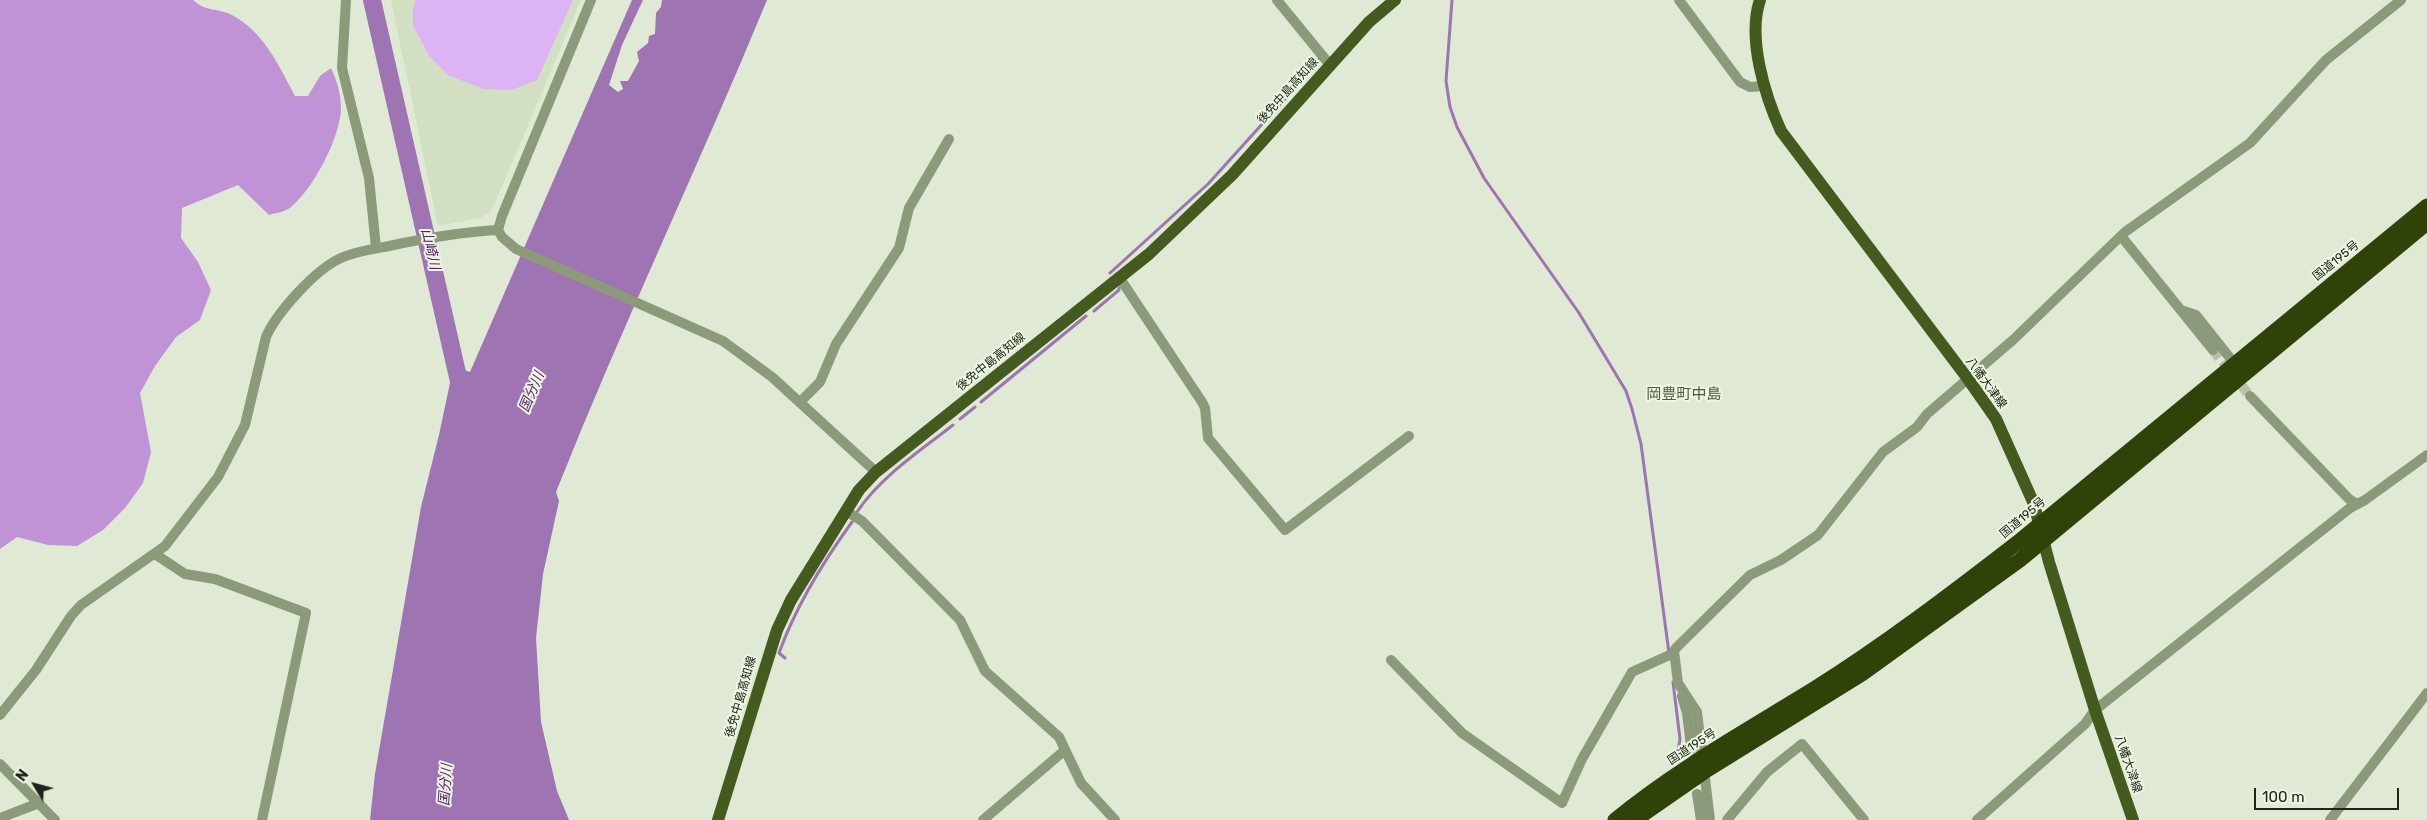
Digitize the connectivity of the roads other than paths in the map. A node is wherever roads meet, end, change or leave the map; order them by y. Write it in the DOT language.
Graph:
graph roads {
  1 [pos="346,0"];
  2 [pos="591,0"];
  3 [pos="1277,0"];
  4 [pos="1395,0"];
  5 [pos="1679,0"];
  6 [pos="1760,0"];
  7 [pos="2401,0"];
  8 [pos="1330,65"];
  9 [pos="1764,86"];
  10 [pos="950,139"];
  11 [pos="2427,206"];
  12 [pos="2427,223"];
  13 [pos="498,230"];
  14 [pos="2122,236"];
  15 [pos="376,248"];
  16 [pos="1119,277"];
  17 [pos="2180,310"];
  18 [pos="2213,350"];
  19 [pos="2239,369"];
  20 [pos="1968,380"];
  21 [pos="2250,396"];
  22 [pos="800,402"];
  23 [pos="1409,436"];
  24 [pos="2427,455"];
  25 [pos="876,472"];
  26 [pos="2357,504"];
  27 [pos="846,511"];
  28 [pos="2040,523"];
  29 [pos="2044,540"];
  30 [pos="156,554"];
  31 [pos="1671,655"];
  32 [pos="1391,660"];
  33 [pos="1678,683"];
  34 [pos="2427,693"];
  35 [pos="2095,710"];
  36 [pos="0,715"];
  37 [pos="1691,746"];
  38 [pos="1065,750"];
  39 [pos="1702,757"];
  40 [pos="0,764"];
  41 [pos="1704,772"];
  42 [pos="1697,794"];
  43 [pos="39,803"];
  44 [pos="0,818"];
  45 [pos="56,820"];
  46 [pos="262,820"];
  47 [pos="718,820"];
  48 [pos="983,820"];
  49 [pos="1115,820"];
  50 [pos="1615,820"];
  51 [pos="1635,820"];
  52 [pos="1701,820"];
  53 [pos="1710,820"];
  54 [pos="1727,820"];
  55 [pos="1864,820"];
  56 [pos="1977,820"];
  57 [pos="2133,820"];
  58 [pos="2330,820"];
  1 -- 15 [label="street"];
  2 -- 13 [label="street"];
  3 -- 8 [label="street"];
  4 -- 8 [label="main road, 後免中島高知線"];
  5 -- 9 [label="street"];
  6 -- 9 [label="main road, 八幡大津線"];
  7 -- 14 [label="street"];
  8 -- 16 [label="main road, 後免中島高知線"];
  9 -- 20 [label="main road, 八幡大津線"];
  10 -- 22 [label="street"];
  11 -- 19 [label="highway, 国道195号"];
  12 -- 19 [label="highway, 国道195号"];
  13 -- 15 [label="street"];
  13 -- 22 [label="street"];
  14 -- 17 [label="street"];
  14 -- 20 [label="street"];
  15 -- 30 [label="street"];
  16 -- 23 [label="street"];
  16 -- 25 [label="main road, 後免中島高知線"];
  17 -- 18 [label="street"];
  17 -- 19 [label="street"];
  19 -- 28 [label="highway, 国道195号"];
  19 -- 29 [label="highway, 国道195号"];
  20 -- 28 [label="main road, 八幡大津線"];
  20 -- 31 [label="street"];
  21 -- 26 [label="street"];
  22 -- 25 [label="street"];
  24 -- 26 [label="street"];
  25 -- 27 [label="main road, 後免中島高知線"];
  26 -- 35 [label="street"];
  27 -- 38 [label="street"];
  27 -- 47 [label="main road, 後免中島高知線"];
  28 -- 29 [label="main road, 八幡大津線"];
  28 -- 39 [label="highway, 国道195号"];
  29 -- 35 [label="main road, 八幡大津線"];
  29 -- 41 [label="highway, 国道195号"];
  30 -- 36 [label="street"];
  30 -- 46 [label="street"];
  31 -- 32 [label="street"];
  31 -- 33 [label="street"];
  33 -- 37 [label="street"];
  33 -- 39 [label="street"];
  34 -- 58 [label="street"];
  35 -- 56 [label="street"];
  35 -- 57 [label="main road, 八幡大津線"];
  38 -- 48 [label="street"];
  38 -- 49 [label="street"];
  39 -- 41 [label="street"];
  39 -- 50 [label="highway, 国道195号"];
  40 -- 43 [label="street"];
  41 -- 51 [label="highway, 国道195号"];
  41 -- 53 [label="street"];
  42 -- 52 [label="street"];
  43 -- 44 [label="street"];
  43 -- 45 [label="street"];
  54 -- 55 [label="street"];
}
